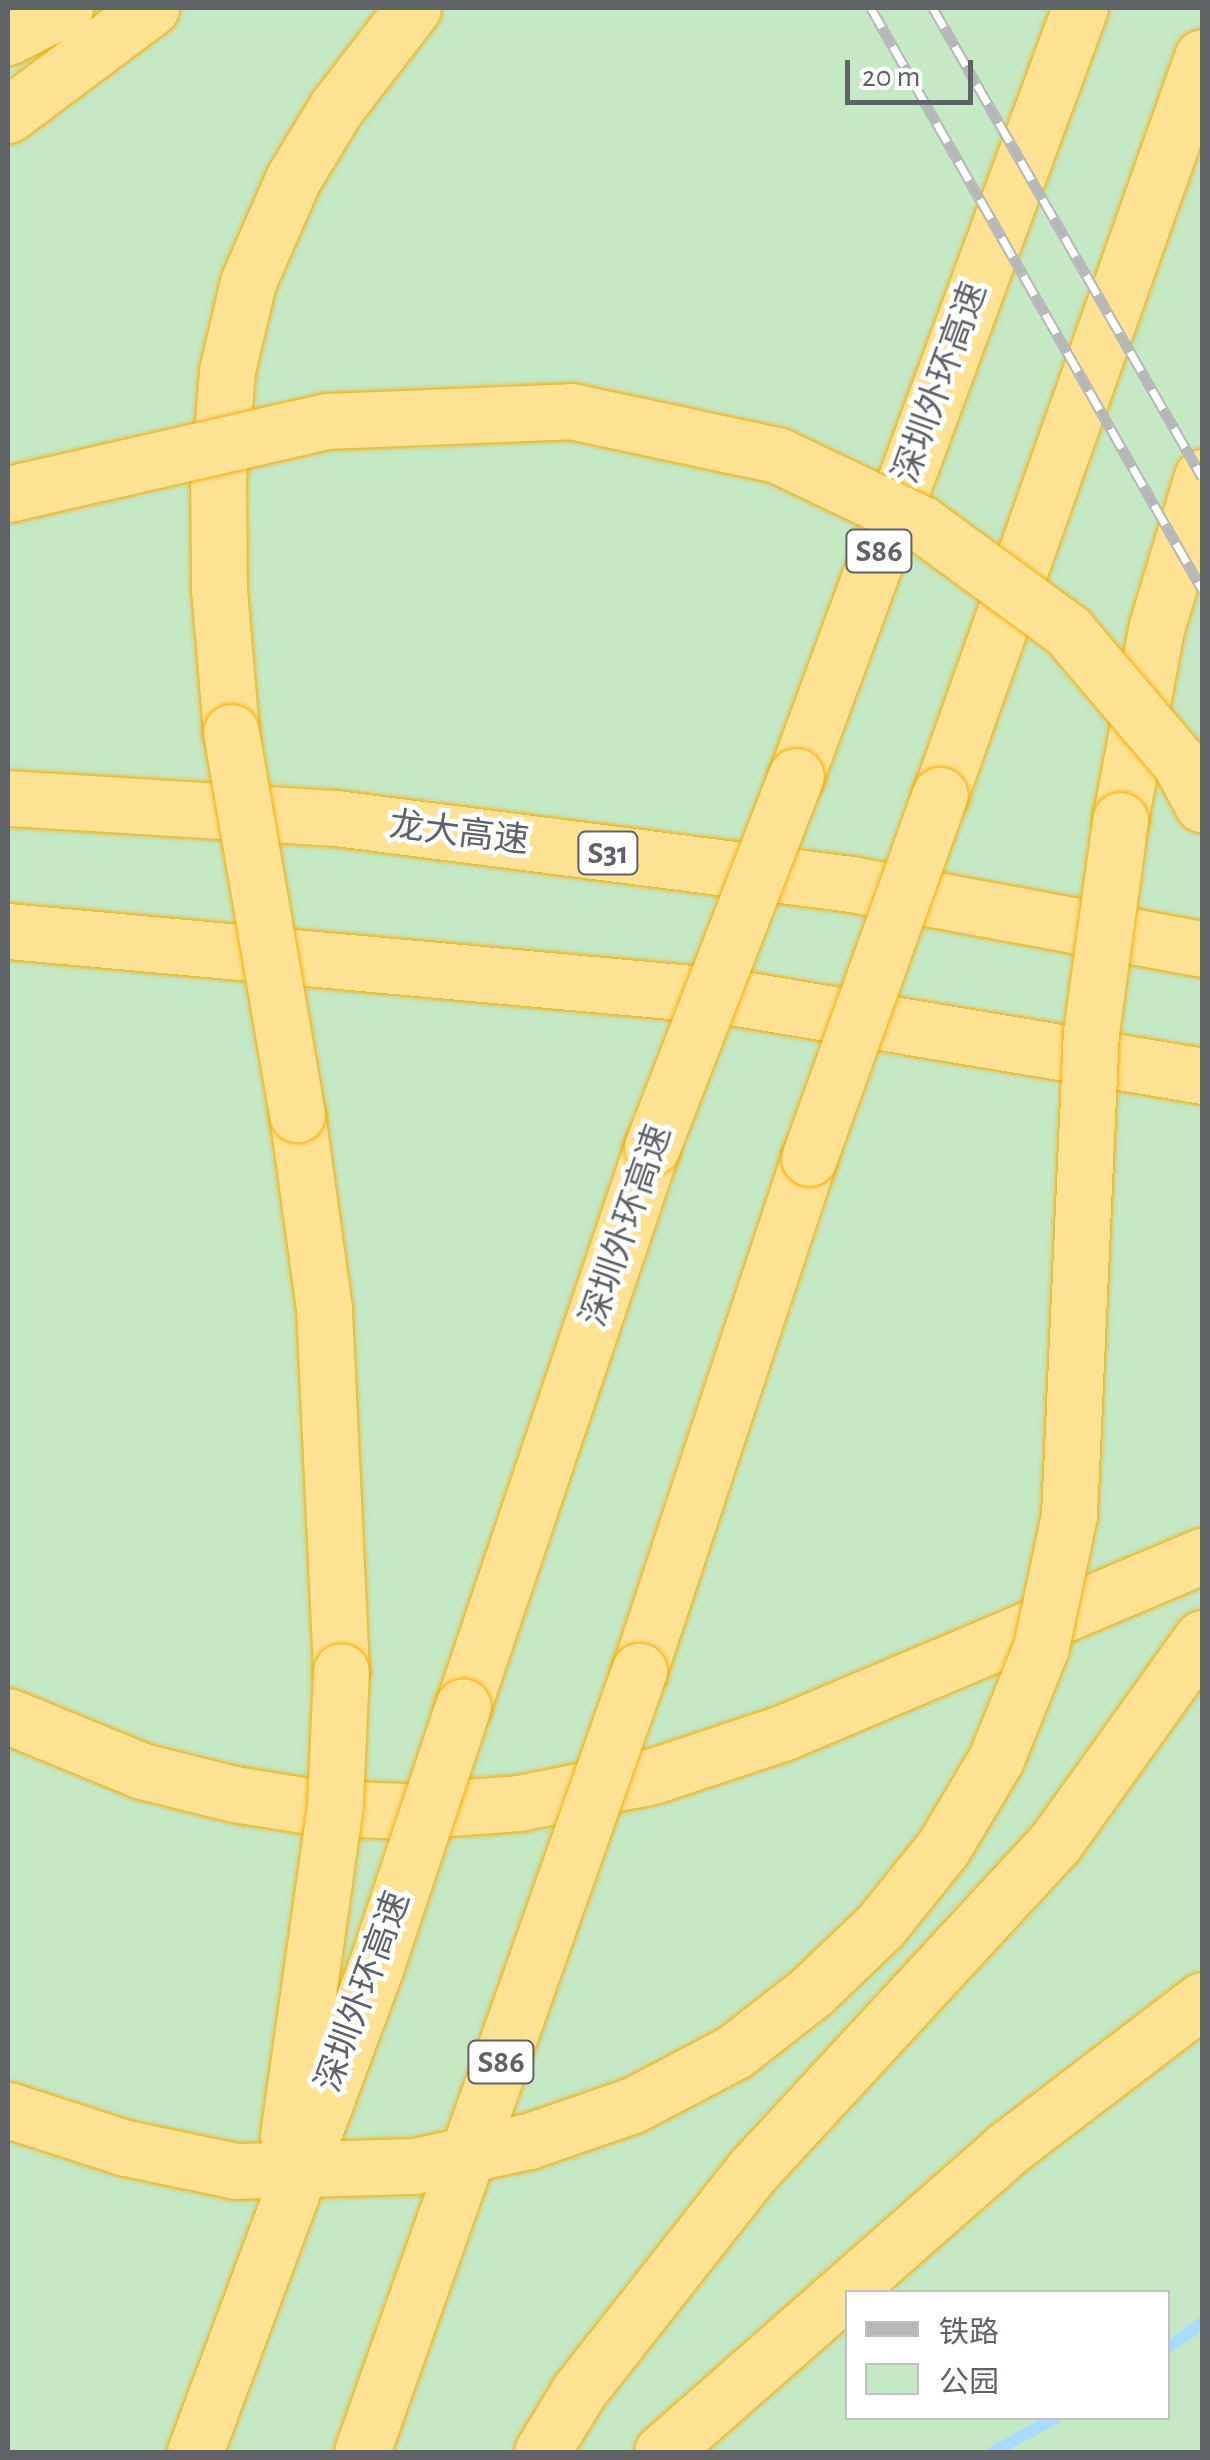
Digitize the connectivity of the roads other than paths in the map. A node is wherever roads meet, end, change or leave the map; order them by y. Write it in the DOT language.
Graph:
graph roads {
  1 [pos="65,8"];
  2 [pos="151,8"];
  3 [pos="413,8"];
  4 [pos="1080,8"];
  5 [pos="8,36"];
  6 [pos="1202,57"];
  7 [pos="8,114"];
  8 [pos="1202,477"];
  9 [pos="8,494"];
  10 [pos="8,798"];
  11 [pos="1202,804"];
  12 [pos="8,931"];
  13 [pos="1202,949"];
  14 [pos="1202,1076"];
  15 [pos="1202,1556"];
  16 [pos="1202,1638"];
  17 [pos="8,1716"];
  18 [pos="1202,2000"];
  19 [pos="8,2110"];
  20 [pos="266,2258"];
  21 [pos="195,2452"];
  22 [pos="362,2452"];
  23 [pos="542,2452"];
  24 [pos="662,2452"];
  1 -- 5 [label="highway"];
  2 -- 7 [label="highway"];
  3 -- 20 [label="highway, bridge"];
  4 -- 20 [label="highway, 深圳外环高速 / S86, bridge"];
  6 -- 22 [label="highway, S86, bridge"];
  8 -- 19 [label="highway, bridge"];
  9 -- 11 [label="highway, bridge"];
  10 -- 13 [label="highway, 龙大高速 / S31"];
  12 -- 14 [label="highway"];
  15 -- 17 [label="highway"];
  16 -- 23 [label="highway"];
  18 -- 24 [label="highway"];
  20 -- 21 [label="highway, 深圳外环高速 / S86, bridge"];
}
